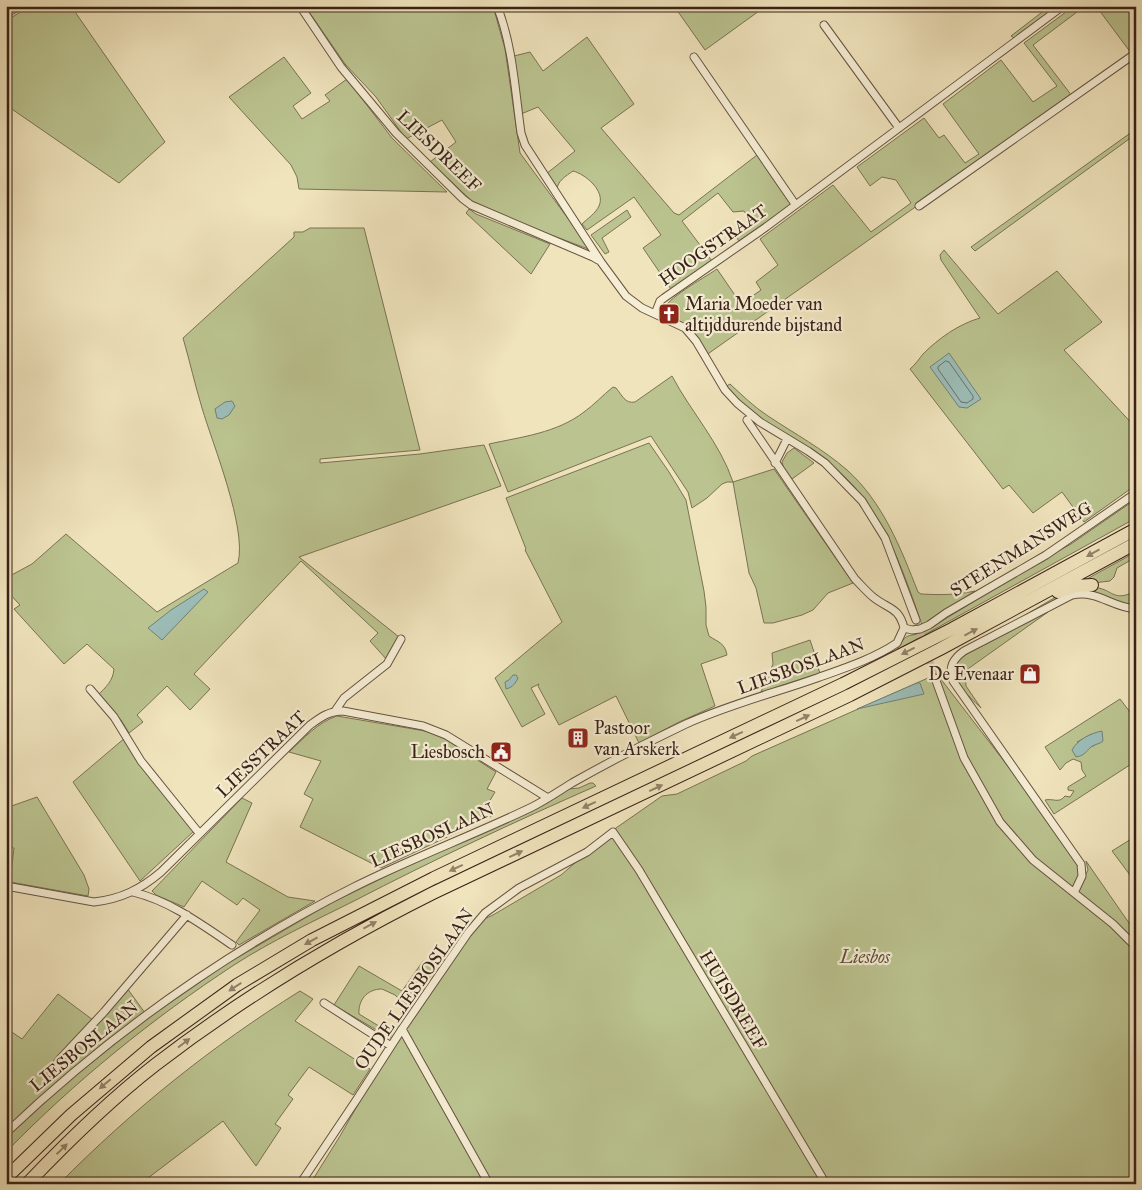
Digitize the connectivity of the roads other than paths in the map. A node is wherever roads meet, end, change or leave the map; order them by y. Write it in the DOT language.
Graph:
graph roads {
  1 [pos="19,6"];
  2 [pos="300,6"];
  3 [pos="497,6"];
  4 [pos="1063,6"];
  5 [pos="6,14"];
  6 [pos="824,25"];
  7 [pos="1136,53"];
  8 [pos="694,58"];
  9 [pos="898,128"];
  10 [pos="795,204"];
  11 [pos="919,206"];
  12 [pos="601,262"];
  13 [pos="655,314"];
  14 [pos="747,420"];
  15 [pos="787,439"];
  16 [pos="775,463"];
  17 [pos="1136,492"];
  18 [pos="1136,529"];
  19 [pos="1136,543"];
  20 [pos="1092,585"];
  21 [pos="1136,609"];
  22 [pos="1002,616"];
  23 [pos="916,620"];
  24 [pos="904,628"];
  25 [pos="402,638"];
  26 [pos="935,678"];
  27 [pos="90,689"];
  28 [pos="335,711"];
  29 [pos="548,798"];
  30 [pos="613,832"];
  31 [pos="199,833"];
  32 [pos="150,882"];
  33 [pos="6,886"];
  34 [pos="133,892"];
  35 [pos="1074,893"];
  36 [pos="152,898"];
  37 [pos="188,915"];
  38 [pos="232,945"];
  39 [pos="1136,947"];
  40 [pos="324,1003"];
  41 [pos="402,1029"];
  42 [pos="391,1046"];
  43 [pos="51,1074"];
  44 [pos="6,1133"];
  45 [pos="7,1177"];
  46 [pos="27,1184"];
  47 [pos="300,1184"];
  48 [pos="490,1184"];
  49 [pos="826,1184"];
  1 -- 5 [label="street"];
  2 -- 12 [label="street, LIESDREEF"];
  3 -- 12 [label="street"];
  4 -- 9 [label="street, HOOGSTRAAT"];
  6 -- 9 [label="street"];
  7 -- 11 [label="street"];
  8 -- 10 [label="street"];
  9 -- 10 [label="street, HOOGSTRAAT"];
  10 -- 13 [label="street, HOOGSTRAAT"];
  12 -- 13 [label="street"];
  13 -- 15 [label="street"];
  14 -- 16 [label="street"];
  15 -- 16 [label="street"];
  15 -- 23 [label="street"];
  16 -- 24 [label="street"];
  17 -- 24 [label="street, STEENMANSWEG"];
  18 -- 45 [label="highway, one-way"];
  19 -- 22 [label="highway"];
  20 -- 22 [label="highway"];
  21 -- 35 [label="street"];
  46 -- 22 [label="highway, one-way"];
  24 -- 29 [label="street, LIESBOSLAAN"];
  25 -- 28 [label="street"];
  26 -- 35 [label="street"];
  27 -- 31 [label="street"];
  28 -- 29 [label="street"];
  28 -- 31 [label="street, LIESSTRAAT"];
  29 -- 44 [label="street, LIESBOSLAAN"];
  30 -- 41 [label="street, OUDE LIESBOSLAAN"];
  30 -- 49 [label="street, HUISDREEF"];
  31 -- 32 [label="street, LIESSTRAAT"];
  32 -- 34 [label="street, LIESSTRAAT"];
  32 -- 36 [label="street"];
  33 -- 34 [label="street, LIESSTRAAT"];
  34 -- 36 [label="street"];
  35 -- 39 [label="street"];
  36 -- 37 [label="street"];
  37 -- 38 [label="street"];
  37 -- 43 [label="street"];
  40 -- 42 [label="street"];
  41 -- 42 [label="street, OUDE LIESBOSLAAN"];
  41 -- 48 [label="street"];
  42 -- 47 [label="street, OUDE LIESBOSLAAN"];
}
